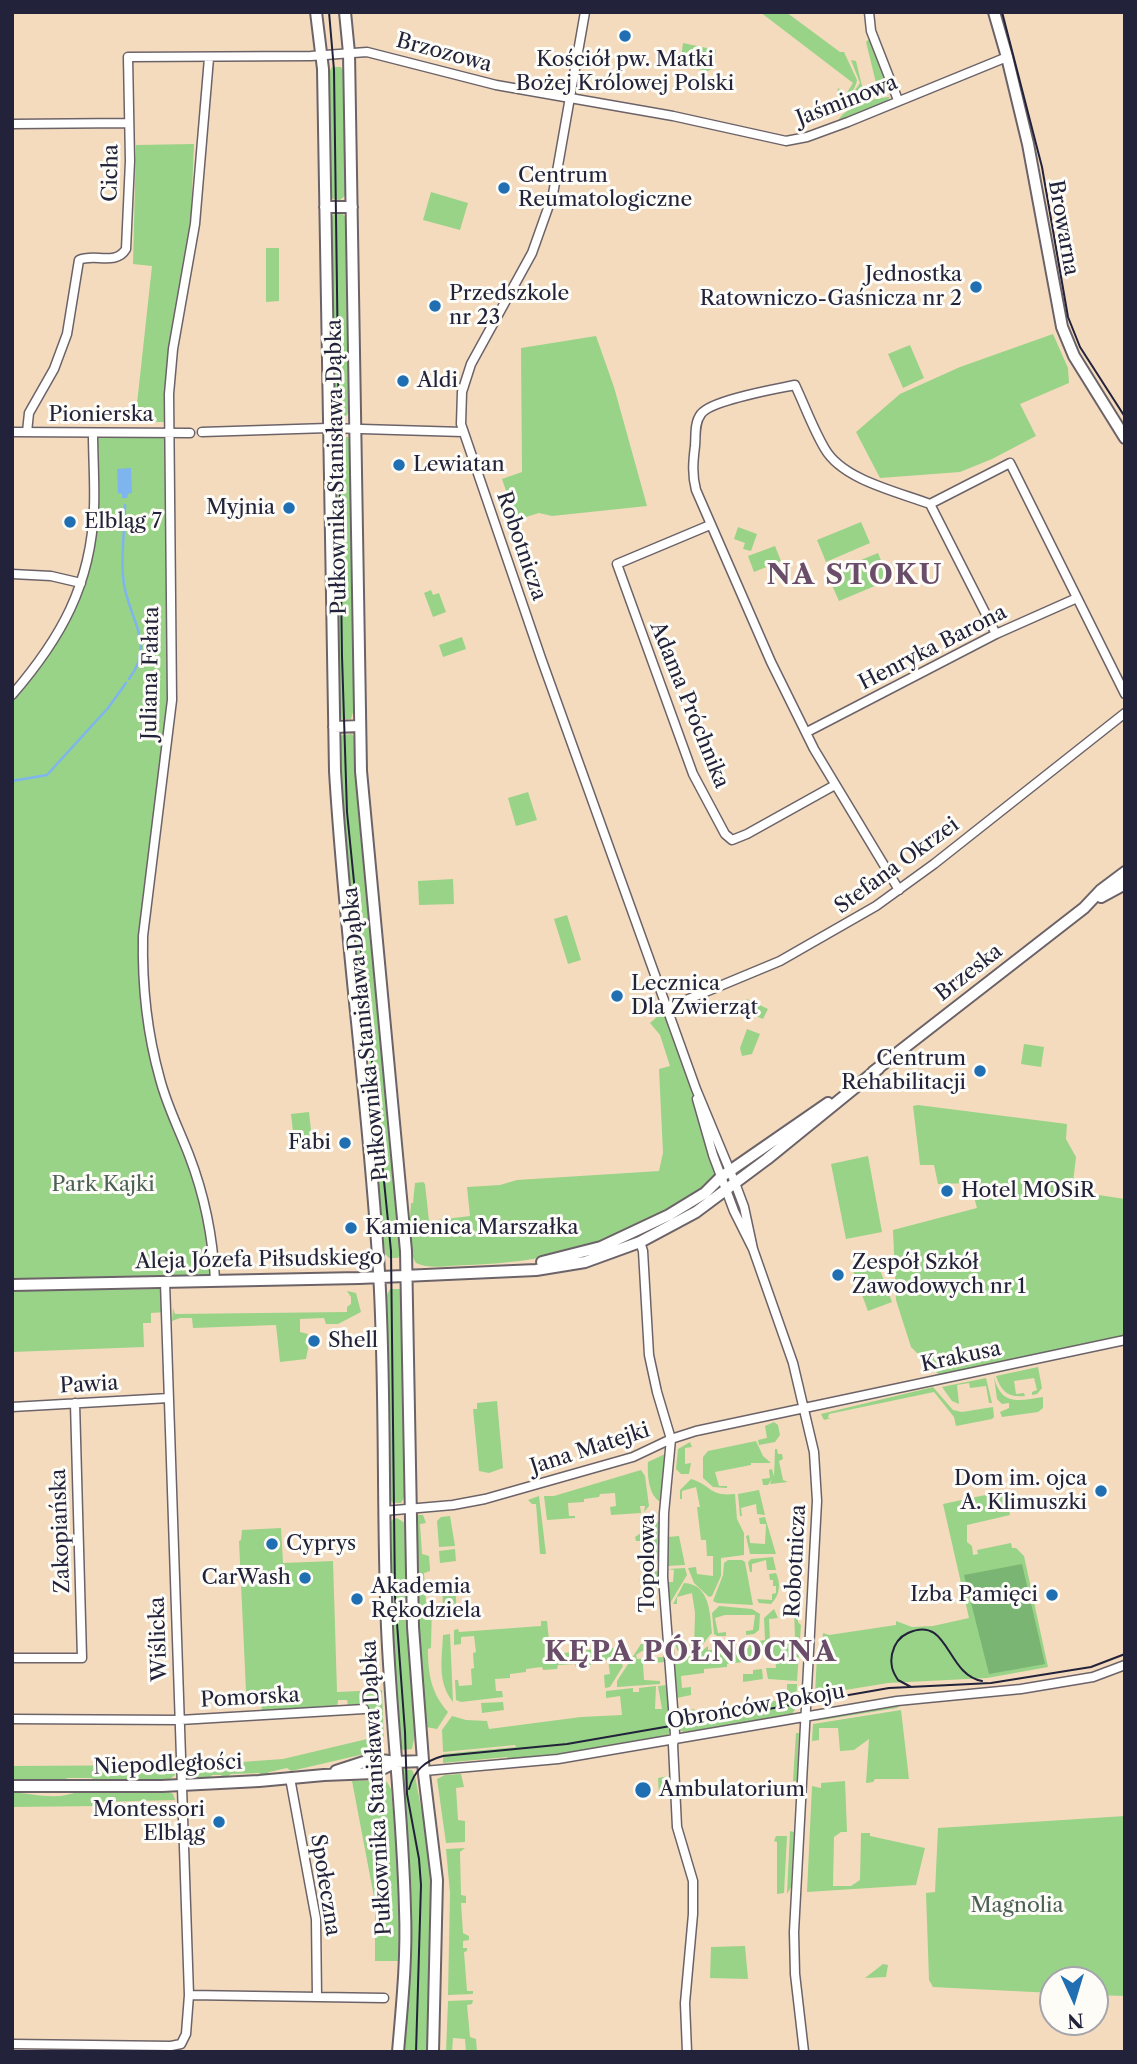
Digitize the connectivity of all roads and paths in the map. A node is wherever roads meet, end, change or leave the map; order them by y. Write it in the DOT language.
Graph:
graph roads {
  1 [pos="316,12"];
  2 [pos="345,12"];
  3 [pos="584,12"];
  4 [pos="869,12"];
  5 [pos="993,12"];
  6 [pos="349,53"];
  7 [pos="322,56"];
  8 [pos="1007,57"];
  9 [pos="209,58"];
  10 [pos="571,97"];
  11 [pos="898,100"];
  12 [pos="129,123"];
  13 [pos="12,124"];
  14 [pos="326,207"];
  15 [pos="352,207"];
  16 [pos="328,428"];
  17 [pos="356,429"];
  18 [pos="12,432"];
  19 [pos="27,432"];
  20 [pos="93,432"];
  21 [pos="202,432"];
  22 [pos="463,432"];
  23 [pos="169,433"];
  24 [pos="190,433"];
  25 [pos="1125,438"];
  26 [pos="930,503"];
  27 [pos="710,524"];
  28 [pos="12,574"];
  29 [pos="81,583"];
  30 [pos="1077,598"];
  31 [pos="996,634"];
  32 [pos="1125,694"];
  33 [pos="12,695"];
  34 [pos="1125,713"];
  35 [pos="360,726"];
  36 [pos="334,727"];
  37 [pos="807,732"];
  38 [pos="835,785"];
  39 [pos="1125,872"];
  40 [pos="1125,884"];
  41 [pos="899,890"];
  42 [pos="1084,908"];
  43 [pos="667,1008"];
  44 [pos="879,1068"];
  45 [pos="726,1174"];
  46 [pos="731,1186"];
  47 [pos="640,1242"];
  48 [pos="506,1272"];
  49 [pos="408,1276"];
  50 [pos="379,1277"];
  51 [pos="215,1280"];
  52 [pos="165,1282"];
  53 [pos="12,1285"];
  54 [pos="1125,1340"];
  55 [pos="169,1398"];
  56 [pos="75,1403"];
  57 [pos="12,1407"];
  58 [pos="805,1408"];
  59 [pos="671,1439"];
  60 [pos="410,1509"];
  61 [pos="384,1510"];
  62 [pos="12,1658"];
  63 [pos="1125,1665"];
  64 [pos="364,1709"];
  65 [pos="804,1715"];
  66 [pos="12,1719"];
  67 [pos="180,1720"];
  68 [pos="674,1738"];
  69 [pos="396,1762"];
  70 [pos="423,1766"];
  71 [pos="290,1778"];
  72 [pos="12,1786"];
  73 [pos="181,1786"];
  74 [pos="189,1995"];
  75 [pos="317,1997"];
  76 [pos="384,1998"];
  77 [pos="12,2044"];
  78 [pos="398,2052"];
  79 [pos="433,2052"];
  80 [pos="687,2052"];
  81 [pos="804,2052"];
  1 -- 7 [label="street, Pułkownika Stanisława Dąbka"];
  2 -- 6 [label="street, Pułkownika Stanisława Dąbka"];
  3 -- 10 [label="street, Robotnicza"];
  4 -- 11 [label="street"];
  5 -- 8 [label="street, Browarna"];
  6 -- 7 [label="street, Brzozowa"];
  6 -- 10 [label="street, Brzozowa"];
  6 -- 15 [label="street, Pułkownika Stanisława Dąbka"];
  7 -- 9 [label="street, Cicha"];
  7 -- 14 [label="street, Pułkownika Stanisława Dąbka"];
  8 -- 11 [label="street, Jaśminowa"];
  8 -- 25 [label="street, Browarna"];
  9 -- 12 [label="street, Cicha"];
  9 -- 23 [label="street, Juliana Fałata"];
  10 -- 11 [label="street, Jaśminowa"];
  10 -- 22 [label="street, Robotnicza"];
  12 -- 13 [label="street"];
  12 -- 19 [label="street, Cicha"];
  14 -- 15 [label="street"];
  14 -- 16 [label="street, Pułkownika Stanisława Dąbka"];
  15 -- 17 [label="street, Pułkownika Stanisława Dąbka"];
  16 -- 17 [label="street"];
  16 -- 21 [label="street"];
  16 -- 36 [label="street, Pułkownika Stanisława Dąbka"];
  17 -- 22 [label="street"];
  17 -- 35 [label="street, Pułkownika Stanisława Dąbka"];
  18 -- 19 [label="street, Pionierska"];
  19 -- 20 [label="street, Pionierska"];
  20 -- 23 [label="street, Pionierska"];
  20 -- 29 [label="street"];
  22 -- 43 [label="street, Robotnicza"];
  23 -- 24 [label="street, Pionierska"];
  23 -- 51 [label="street, Juliana Fałata"];
  26 -- 27 [label="street"];
  26 -- 30 [label="street"];
  26 -- 31 [label="street"];
  27 -- 37 [label="street"];
  27 -- 38 [label="street, Adama Próchnika"];
  28 -- 29 [label="street"];
  29 -- 33 [label="street"];
  30 -- 31 [label="street, Henryka Barona"];
  30 -- 32 [label="street"];
  31 -- 37 [label="street, Henryka Barona"];
  34 -- 41 [label="street, Stefana Okrzei"];
  35 -- 36 [label="street"];
  35 -- 49 [label="street, Pułkownika Stanisława Dąbka"];
  36 -- 50 [label="street, Pułkownika Stanisława Dąbka"];
  37 -- 38 [label="street"];
  38 -- 41 [label="street"];
  39 -- 42 [label="street, Brzeska"];
  40 -- 42 [label="street, Brzeska"];
  41 -- 43 [label="street, Stefana Okrzei"];
  42 -- 44 [label="street, Brzeska"];
  43 -- 45 [label="street, Robotnicza"];
  44 -- 45 [label="street, Brzeska"];
  44 -- 46 [label="street, Brzeska"];
  45 -- 46 [label="street, Robotnicza"];
  45 -- 48 [label="street, Aleja Józefa Piłsudskiego"];
  46 -- 47 [label="street, Aleja Józefa Piłsudskiego"];
  46 -- 58 [label="street, Robotnicza"];
  47 -- 48 [label="street, Aleja Józefa Piłsudskiego"];
  47 -- 59 [label="street, Topolowa"];
  48 -- 49 [label="street, Aleja Józefa Piłsudskiego"];
  49 -- 50 [label="street, Aleja Józefa Piłsudskiego"];
  49 -- 60 [label="street, Pułkownika Stanisława Dąbka"];
  50 -- 51 [label="street, Aleja Józefa Piłsudskiego"];
  50 -- 61 [label="street, Pułkownika Stanisława Dąbka"];
  51 -- 52 [label="street, Aleja Józefa Piłsudskiego"];
  52 -- 53 [label="street, Aleja Józefa Piłsudskiego"];
  52 -- 55 [label="street, Wiślicka"];
  54 -- 58 [label="street, Krakusa"];
  55 -- 56 [label="street, Pawia"];
  55 -- 67 [label="street, Wiślicka"];
  56 -- 57 [label="street, Pawia"];
  56 -- 62 [label="street, Zakopiańska"];
  58 -- 59 [label="street, Jana Matejki"];
  58 -- 65 [label="street, Robotnicza"];
  59 -- 60 [label="street, Jana Matejki"];
  59 -- 68 [label="street, Topolowa"];
  60 -- 61 [label="street, Jana Matejki"];
  60 -- 70 [label="street, Pułkownika Stanisława Dąbka"];
  61 -- 69 [label="street, Pułkownika Stanisława Dąbka"];
  63 -- 65 [label="street, Obrońców Pokoju"];
  64 -- 67 [label="street, Pomorska"];
  65 -- 68 [label="street, Obrońców Pokoju"];
  65 -- 81 [label="street, Robotnicza"];
  66 -- 67 [label="street, Pomorska"];
  67 -- 73 [label="street, Wiślicka"];
  68 -- 70 [label="street, Obrońców Pokoju"];
  68 -- 80 [label="street, Topolowa"];
  69 -- 70 [label="street, Niepodległości"];
  69 -- 71 [label="street, Niepodległości"];
  69 -- 78 [label="street, Pułkownika Stanisława Dąbka"];
  70 -- 79 [label="street, Pułkownika Stanisława Dąbka"];
  71 -- 73 [label="street, Niepodległości"];
  71 -- 75 [label="street, Społeczna"];
  72 -- 73 [label="street, Niepodległości"];
  73 -- 74 [label="street, Wiślicka"];
  74 -- 75 [label="street"];
  74 -- 77 [label="street, Wiślicka"];
  75 -- 76 [label="street"];
}
